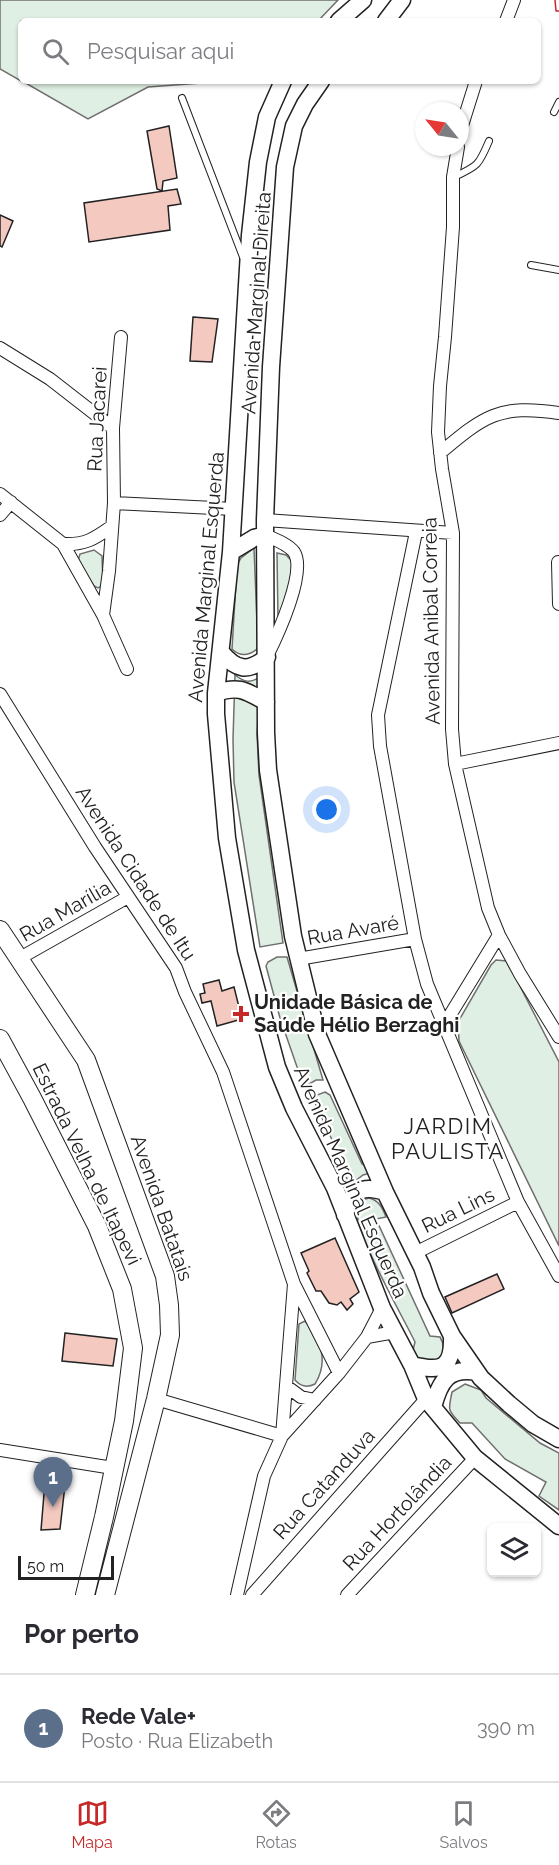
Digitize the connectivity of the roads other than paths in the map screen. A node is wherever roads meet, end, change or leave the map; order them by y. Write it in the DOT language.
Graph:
graph roads {
  1 [pos="363,0"];
  2 [pos="402,0"];
  3 [pos="514,0"];
  4 [pos="342,18"];
  5 [pos="388,18"];
  6 [pos="507,18"];
  7 [pos="281,84"];
  8 [pos="319,84"];
  9 [pos="475,84"];
  10 [pos="182,98"];
  11 [pos="559,102"];
  12 [pos="469,103"];
  13 [pos="554,112"];
  14 [pos="489,141"];
  15 [pos="456,156"];
  16 [pos="453,177"];
  17 [pos="531,265"];
  18 [pos="559,270"];
  19 [pos="249,274"];
  20 [pos="121,337"];
  21 [pos="0,348"];
  22 [pos="559,413"];
  23 [pos="113,428"];
  24 [pos="440,453"];
  25 [pos="0,494"];
  26 [pos="11,502"];
  27 [pos="114,502"];
  28 [pos="234,509"];
  29 [pos="0,515"];
  30 [pos="111,527"];
  31 [pos="265,528"];
  32 [pos="416,532"];
  33 [pos="453,533"];
  34 [pos="63,544"];
  35 [pos="231,552"];
  36 [pos="558,562"];
  37 [pos="559,590"];
  38 [pos="559,604"];
  39 [pos="103,615"];
  40 [pos="221,652"];
  41 [pos="267,657"];
  42 [pos="127,669"];
  43 [pos="216,693"];
  44 [pos="0,694"];
  45 [pos="266,702"];
  46 [pos="559,743"];
  47 [pos="455,764"];
  48 [pos="128,897"];
  49 [pos="0,930"];
  50 [pos="499,935"];
  51 [pos="415,939"];
  52 [pos="20,958"];
  53 [pos="298,959"];
  54 [pos="444,1025"];
  55 [pos="559,1037"];
  56 [pos="0,1039"];
  57 [pos="385,1192"];
  58 [pos="519,1202"];
  59 [pos="345,1215"];
  60 [pos="415,1253"];
  61 [pos="559,1276"];
  62 [pos="294,1284"];
  63 [pos="382,1308"];
  64 [pos="395,1332"];
  65 [pos="452,1336"];
  66 [pos="367,1337"];
  67 [pos="412,1365"];
  68 [pos="477,1372"];
  69 [pos="339,1374"];
  70 [pos="286,1386"];
  71 [pos="156,1399"];
  72 [pos="315,1400"];
  73 [pos="429,1403"];
  74 [pos="282,1436"];
  75 [pos="559,1439"];
  76 [pos="0,1450"];
  77 [pos="475,1458"];
  78 [pos="113,1468"];
  79 [pos="559,1526"];
  80 [pos="85,1595"];
  81 [pos="105,1595"];
  82 [pos="237,1595"];
  83 [pos="252,1595"];
  84 [pos="347,1595"];
  1 -- 4 [label="main road"];
  2 -- 5 [label="main road"];
  3 -- 6 [label="street"];
  7 -- 19 [label="main road, Avenida Marginal Esquerda"];
  8 -- 31 [label="main road, Avenida Marginal Direita"];
  9 -- 12 [label="street"];
  10 -- 19 [label="lane"];
  11 -- 13 [label="lane"];
  14 -- 16 [label="lane"];
  15 -- 16 [label="street, Avenida Anibal Correia"];
  16 -- 24 [label="street, Avenida Anibal Correia"];
  17 -- 18 [label="lane"];
  19 -- 28 [label="main road, Avenida Marginal Esquerda"];
  20 -- 23 [label="street, Rua Jacarei"];
  21 -- 23 [label="street"];
  22 -- 24 [label="street"];
  23 -- 27 [label="street, Rua Jacarei"];
  24 -- 33 [label="street, Avenida Anibal Correia"];
  25 -- 26 [label="street"];
  26 -- 29 [label="street"];
  26 -- 34 [label="street"];
  27 -- 28 [label="street"];
  27 -- 30 [label="street, Rua Jacarei"];
  28 -- 35 [label="main road, Avenida Marginal Esquerda"];
  30 -- 34 [label="street"];
  30 -- 39 [label="street, Rua Jacarei"];
  31 -- 32 [label="street"];
  31 -- 35 [label="main road"];
  31 -- 41 [label="main road, Avenida Marginal Direita"];
  31 -- 41 [label="street, Avenida Marginal Direita"];
  32 -- 33 [label="street"];
  32 -- 51 [label="street"];
  33 -- 47 [label="street, Avenida Anibal Correia"];
  34 -- 39 [label="street"];
  35 -- 40 [label="main road, Avenida Marginal Esquerda"];
  36 -- 37 [label="street"];
  37 -- 38 [label="street"];
  39 -- 42 [label="street"];
  40 -- 41 [label="main road"];
  40 -- 43 [label="main road, Avenida Marginal Esquerda"];
  41 -- 45 [label="main road, Avenida Marginal Direita"];
  43 -- 45 [label="main road"];
  43 -- 59 [label="main road, Avenida Marginal Esquerda"];
  44 -- 48 [label="street, Avenida Cidade de Itu"];
  45 -- 53 [label="main road, Avenida Marginal Direita"];
  46 -- 47 [label="street"];
  47 -- 50 [label="street, Avenida Anibal Correia"];
  48 -- 52 [label="street, Rua Marília"];
  48 -- 62 [label="street, Avenida Cidade de Itu"];
  49 -- 52 [label="main road, Avenida Batatais"];
  50 -- 54 [label="street"];
  50 -- 55 [label="street, Avenida Anibal Correia"];
  51 -- 53 [label="street, Rua Avaré"];
  51 -- 54 [label="street"];
  52 -- 71 [label="main road, Avenida Batatais"];
  53 -- 57 [label="main road, Avenida Marginal Direita"];
  54 -- 58 [label="street"];
  56 -- 78 [label="main road, Estrada Velha de Itapevi"];
  57 -- 59 [label="main road"];
  57 -- 60 [label="main road, Avenida Marginal Direita"];
  58 -- 60 [label="street, Rua Lins"];
  58 -- 61 [label="street"];
  59 -- 63 [label="main road, Avenida Marginal Esquerda"];
  60 -- 65 [label="main road, Avenida Marginal Direita"];
  62 -- 69 [label="street, Avenida Cidade de Itu"];
  62 -- 70 [label="street, Avenida Cidade de Itu"];
  63 -- 64 [label="main road, Avenida Marginal Esquerda"];
  63 -- 66 [label="street"];
  64 -- 66 [label="street"];
  64 -- 67 [label="main road, Avenida Marginal Esquerda"];
  65 -- 67 [label="main road"];
  65 -- 68 [label="main road, Avenida Marginal Direita"];
  66 -- 69 [label="street"];
  67 -- 73 [label="main road, Avenida Marginal Esquerda"];
  68 -- 73 [label="main road"];
  68 -- 75 [label="main road, Avenida Marginal Direita"];
  69 -- 72 [label="street"];
  70 -- 72 [label="street"];
  70 -- 74 [label="street, Avenida Cidade de Itu"];
  71 -- 74 [label="street"];
  71 -- 81 [label="main road, Avenida Batatais"];
  72 -- 74 [label="street"];
  73 -- 77 [label="main road, Avenida Marginal Esquerda"];
  73 -- 83 [label="street, Rua Catanduva"];
  74 -- 82 [label="street, Avenida Cidade de Itu"];
  76 -- 78 [label="street"];
  77 -- 79 [label="main road, Avenida Marginal Esquerda"];
  77 -- 84 [label="street, Rua Hortolândia"];
  78 -- 80 [label="main road, Estrada Velha de Itapevi"];
}
